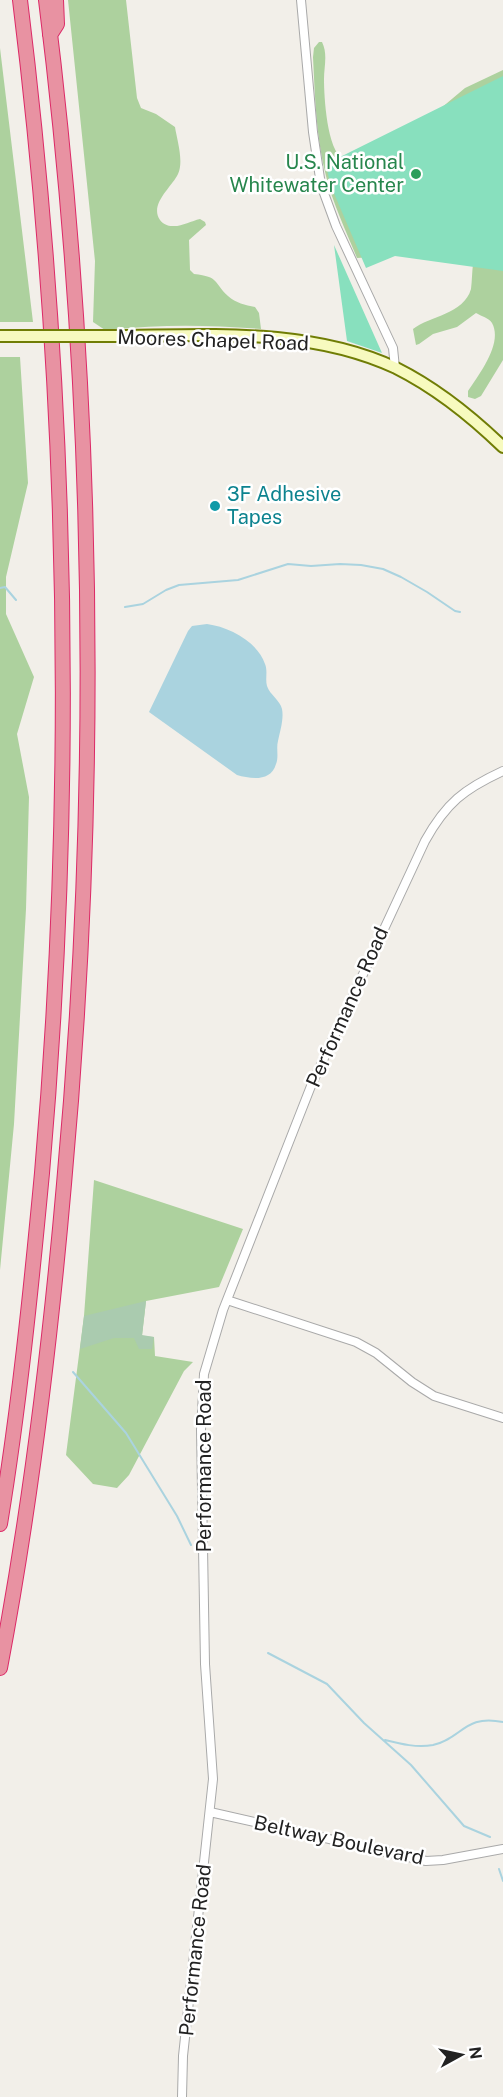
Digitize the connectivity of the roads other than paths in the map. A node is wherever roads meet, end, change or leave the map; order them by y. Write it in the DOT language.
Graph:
graph roads {
  1 [pos="20,0"];
  2 [pos="46,0"];
  3 [pos="56,0"];
  4 [pos="301,0"];
  5 [pos="50,35"];
  6 [pos="0,336"];
  7 [pos="395,368"];
  8 [pos="503,447"];
  9 [pos="503,771"];
  10 [pos="227,1300"];
  11 [pos="503,1418"];
  12 [pos="0,1524"];
  13 [pos="1,1664"];
  14 [pos="0,1678"];
  15 [pos="210,1812"];
  16 [pos="503,1848"];
  17 [pos="182,2097"];
  1 -- 12 [label="highway"];
  2 -- 5 [label="highway"];
  3 -- 5 [label="highway"];
  4 -- 7 [label="street"];
  5 -- 13 [label="highway"];
  6 -- 7 [label="main road, Moores Chapel Road, bridge"];
  7 -- 8 [label="main road, Moores Chapel Road"];
  9 -- 10 [label="street, Performance Road"];
  10 -- 11 [label="street"];
  10 -- 15 [label="street, Performance Road"];
  13 -- 14 [label="highway"];
  15 -- 16 [label="street, Beltway Boulevard"];
  15 -- 17 [label="street, Performance Road"];
}
